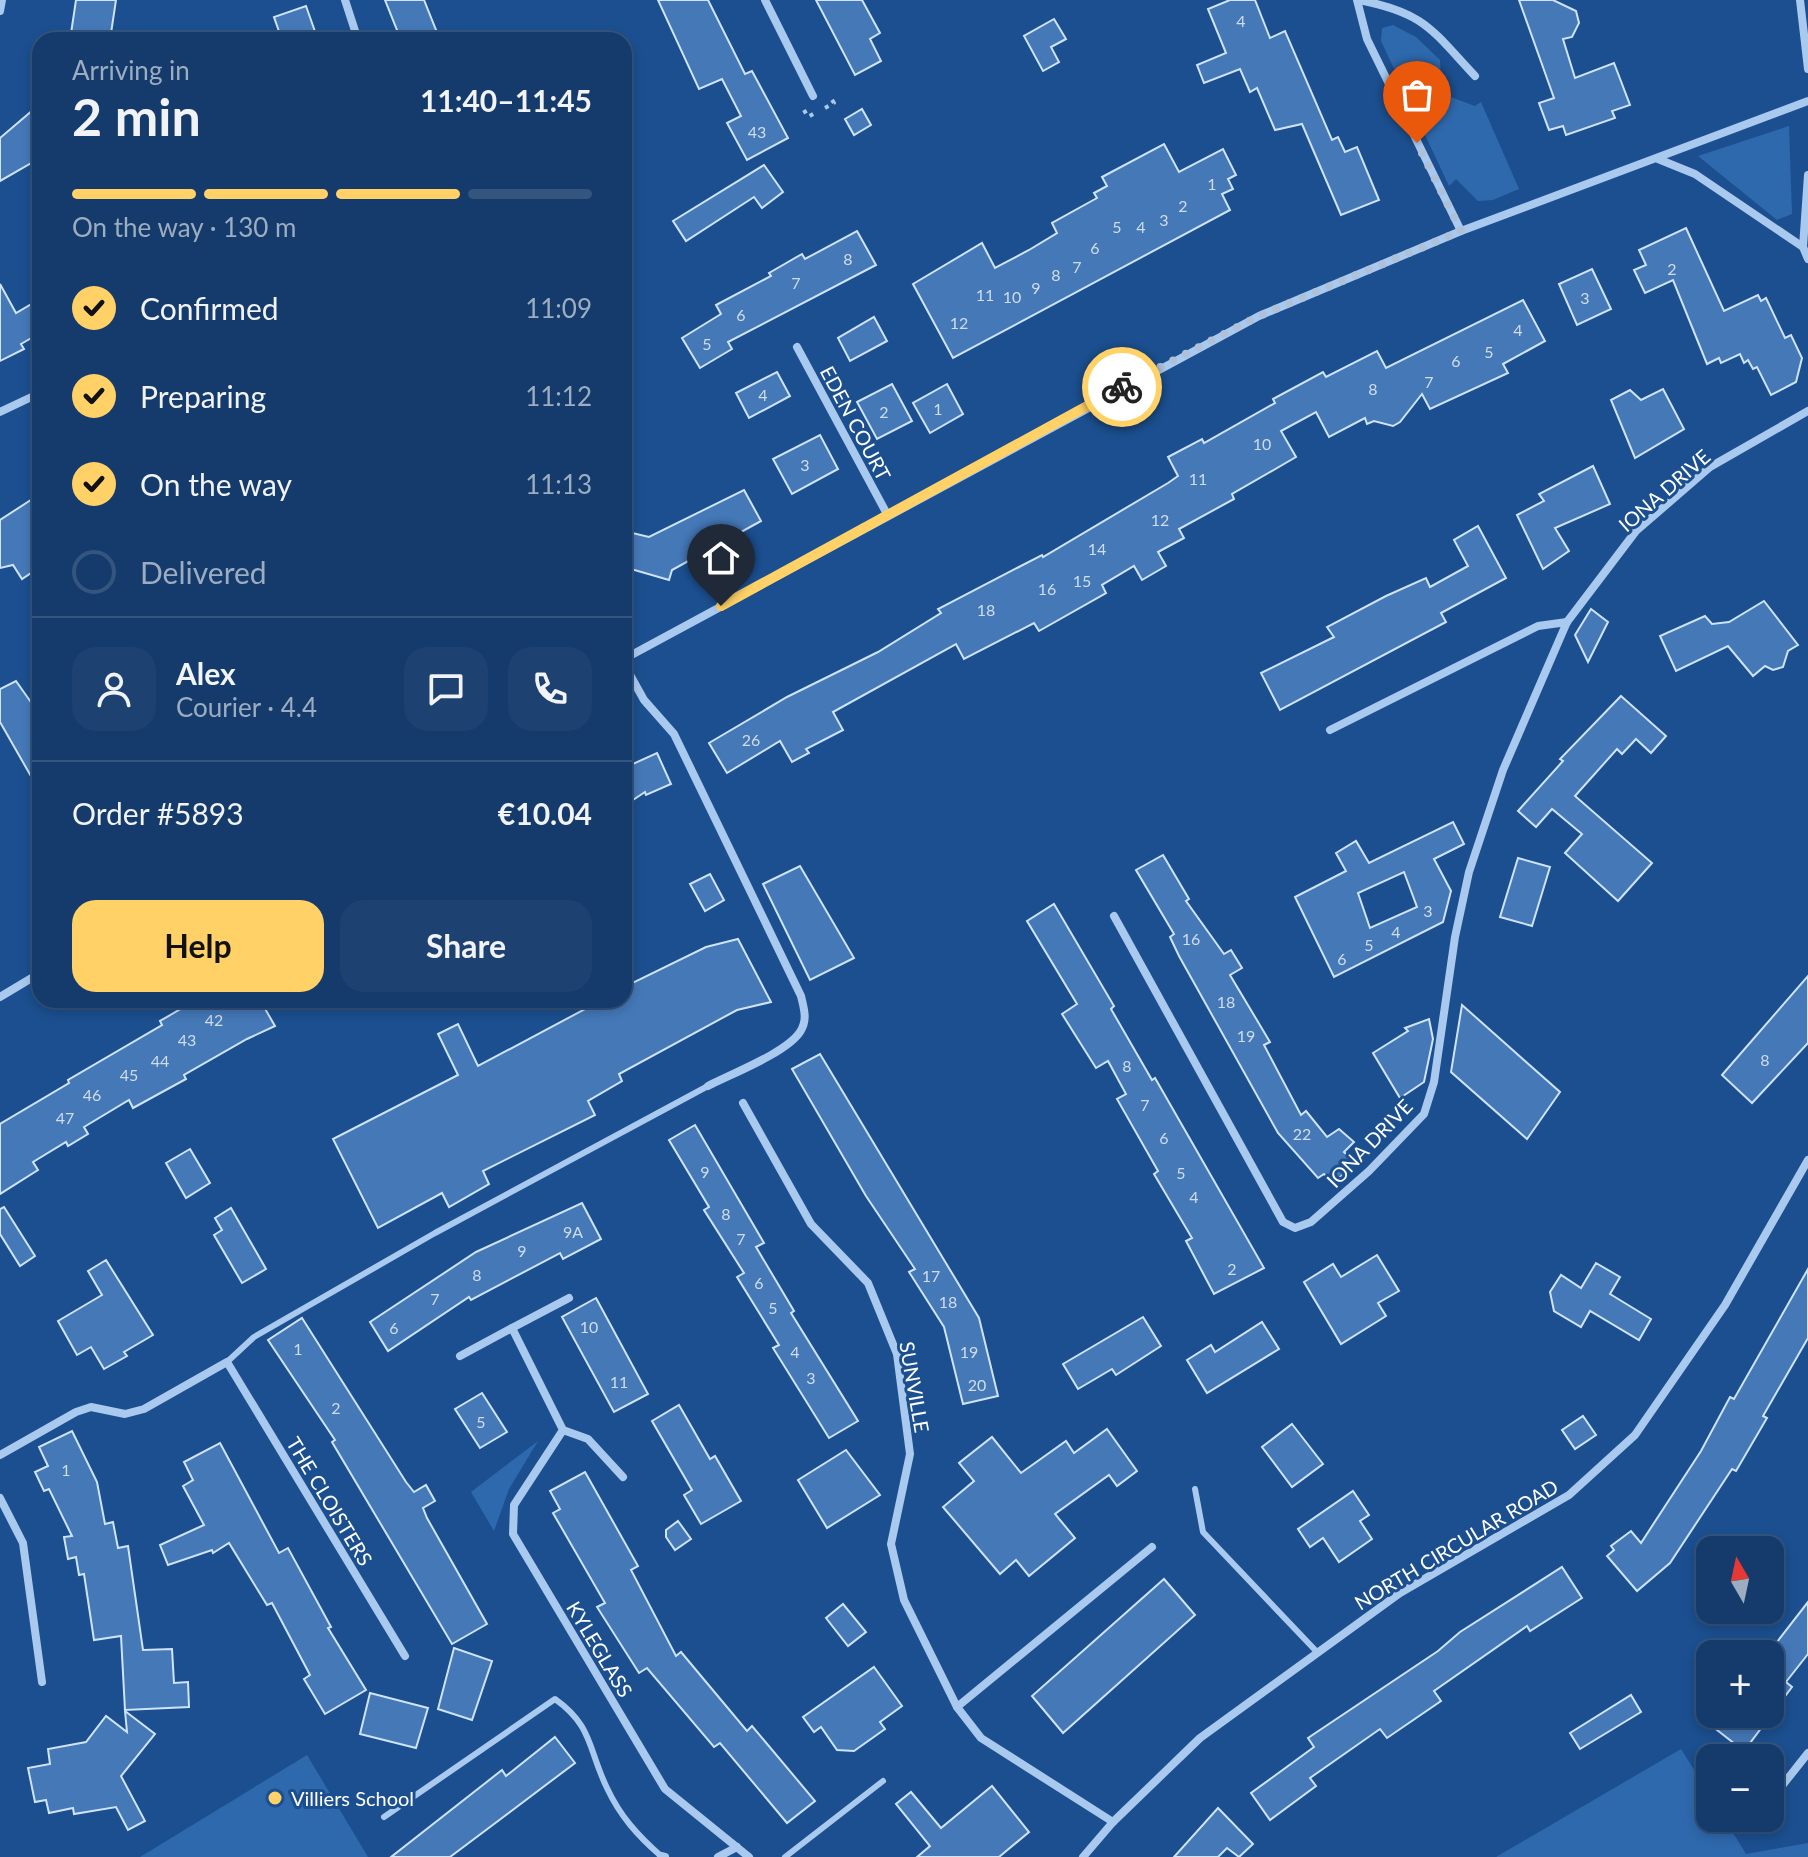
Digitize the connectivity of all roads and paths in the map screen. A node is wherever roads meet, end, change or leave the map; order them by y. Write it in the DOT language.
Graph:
graph roads {
  1 [pos="2,0"];
  2 [pos="345,0"];
  3 [pos="765,0"];
  4 [pos="1358,0"];
  5 [pos="1800,0"];
  6 [pos="0,11"];
  7 [pos="355,32"];
  8 [pos="1808,69"];
  9 [pos="1475,76"];
  10 [pos="813,96"];
  11 [pos="1808,101"];
  12 [pos="1658,159"];
  13 [pos="1808,175"];
  14 [pos="1461,231"];
  15 [pos="1803,247"];
  16 [pos="1808,259"];
  17 [pos="797,347"];
  18 [pos="32,397"];
  19 [pos="1808,411"];
  20 [pos="0,412"];
  21 [pos="887,514"];
  22 [pos="1567,622"];
  23 [pos="632,657"];
  24 [pos="632,677"];
  25 [pos="1330,730"];
  26 [pos="1114,916"];
  27 [pos="32,978"];
  28 [pos="0,997"];
  29 [pos="708,1086"];
  30 [pos="743,1103"];
  31 [pos="1808,1160"];
  32 [pos="569,1298"];
  33 [pos="512,1328"];
  34 [pos="460,1356"];
  35 [pos="227,1362"];
  36 [pos="563,1430"];
  37 [pos="0,1455"];
  38 [pos="623,1477"];
  39 [pos="1195,1489"];
  40 [pos="0,1498"];
  41 [pos="1152,1547"];
  42 [pos="1317,1652"];
  43 [pos="405,1656"];
  44 [pos="42,1682"];
  45 [pos="957,1707"];
  46 [pos="1808,1753"];
  47 [pos="883,1781"];
  48 [pos="1784,1783"];
  49 [pos="384,1817"];
  50 [pos="1113,1822"];
  51 [pos="737,1847"];
  52 [pos="663,1856"];
  53 [pos="718,1857"];
  54 [pos="749,1857"];
  55 [pos="785,1857"];
  56 [pos="1083,1857"];
  1 -- 6 [label="street"];
  2 -- 7 [label="street"];
  3 -- 10 [label="street"];
  4 -- 9 [label="street"];
  4 -- 14 [label="street"];
  5 -- 8 [label="street"];
  11 -- 12 [label="street"];
  12 -- 14 [label="street"];
  12 -- 15 [label="street"];
  13 -- 15 [label="street"];
  14 -- 21 [label="street"];
  15 -- 16 [label="street"];
  17 -- 21 [label="street, EDEN COURT"];
  18 -- 20 [label="street"];
  19 -- 22 [label="street, IONA DRIVE"];
  21 -- 23 [label="street"];
  22 -- 25 [label="street"];
  22 -- 26 [label="street, IONA DRIVE"];
  24 -- 29 [label="street"];
  27 -- 28 [label="street"];
  29 -- 35 [label="lane"];
  30 -- 45 [label="street, SUNVILLE"];
  31 -- 42 [label="street, NORTH CIRCULAR ROAD"];
  32 -- 33 [label="street"];
  33 -- 34 [label="street"];
  33 -- 36 [label="street"];
  35 -- 37 [label="street"];
  35 -- 43 [label="street, THE CLOISTERS"];
  36 -- 38 [label="street"];
  36 -- 51 [label="street, KYLEGLASS"];
  39 -- 42 [label="lane"];
  40 -- 44 [label="street"];
  41 -- 45 [label="street"];
  42 -- 50 [label="street, NORTH CIRCULAR ROAD"];
  45 -- 50 [label="street, SUNVILLE"];
  46 -- 48 [label="street"];
  47 -- 55 [label="lane"];
  49 -- 52 [label="lane"];
  50 -- 56 [label="street, NORTH CIRCULAR ROAD"];
  51 -- 53 [label="street"];
  51 -- 54 [label="street, KYLEGLASS"];
}
